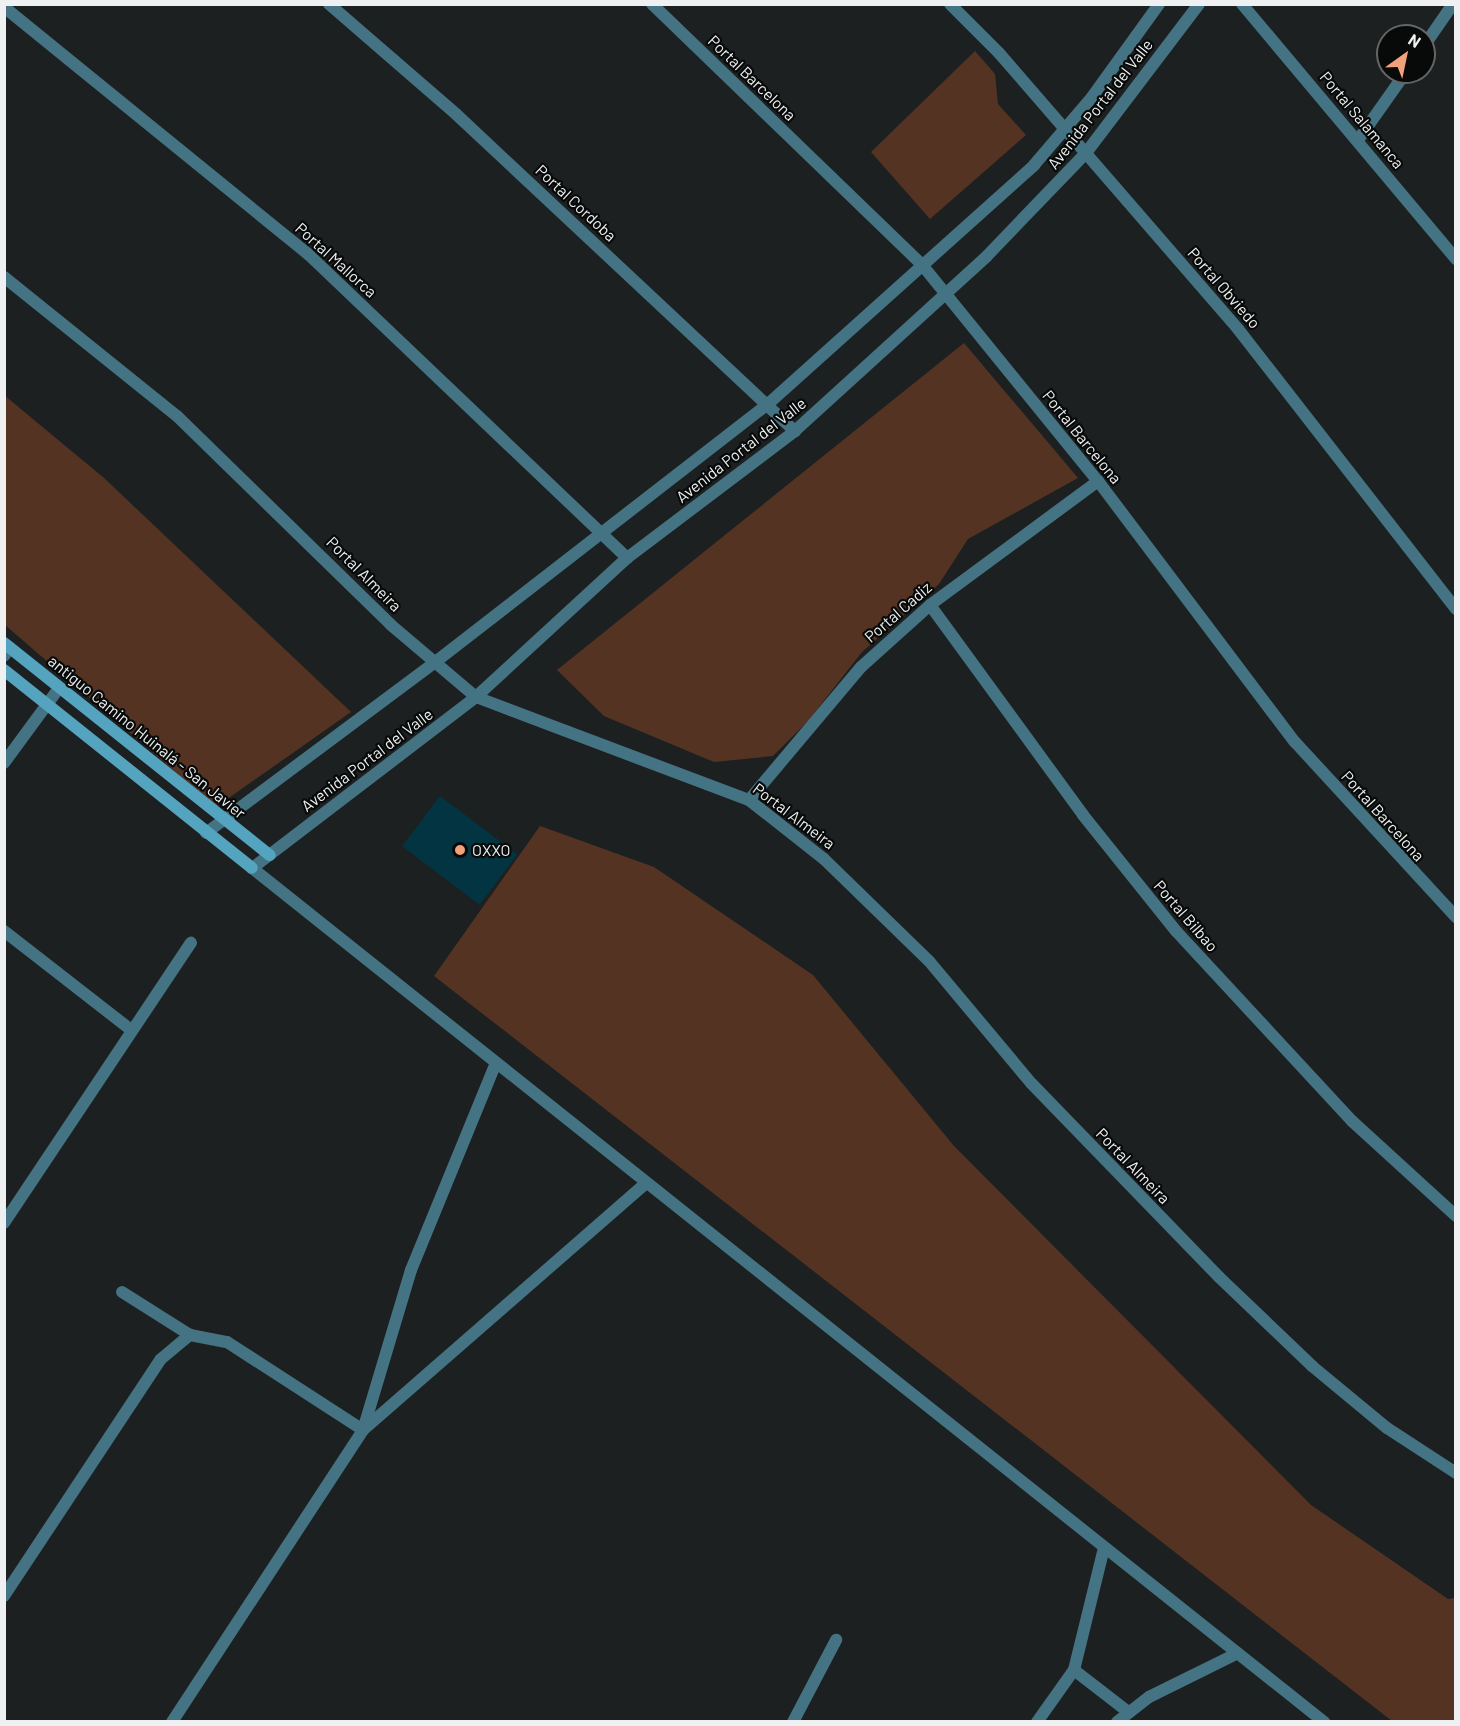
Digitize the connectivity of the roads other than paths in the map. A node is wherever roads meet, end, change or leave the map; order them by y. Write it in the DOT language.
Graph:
graph roads {
  1 [pos="329,4"];
  2 [pos="652,4"];
  3 [pos="950,4"];
  4 [pos="1159,4"];
  5 [pos="1199,4"];
  6 [pos="1242,4"];
  7 [pos="1453,4"];
  8 [pos="4,7"];
  9 [pos="1436,29"];
  10 [pos="1398,84"];
  11 [pos="1066,130"];
  12 [pos="1358,140"];
  13 [pos="1085,154"];
  14 [pos="1455,259"];
  15 [pos="923,266"];
  16 [pos="4,277"];
  17 [pos="946,294"];
  18 [pos="768,404"];
  19 [pos="795,431"];
  20 [pos="1098,481"];
  21 [pos="602,532"];
  22 [pos="627,558"];
  23 [pos="930,605"];
  24 [pos="1455,609"];
  25 [pos="6,649"];
  26 [pos="434,663"];
  27 [pos="4,670"];
  28 [pos="59,688"];
  29 [pos="476,697"];
  30 [pos="48,705"];
  31 [pos="4,763"];
  32 [pos="749,800"];
  33 [pos="222,821"];
  34 [pos="206,833"];
  35 [pos="270,855"];
  36 [pos="252,868"];
  37 [pos="1455,917"];
  38 [pos="4,931"];
  39 [pos="190,944"];
  40 [pos="130,1029"];
  41 [pos="495,1063"];
  42 [pos="645,1184"];
  43 [pos="1455,1216"];
  44 [pos="4,1223"];
  45 [pos="122,1292"];
  46 [pos="190,1335"];
  47 [pos="363,1430"];
  48 [pos="1455,1473"];
  49 [pos="1104,1548"];
  50 [pos="4,1596"];
  51 [pos="836,1640"];
  52 [pos="1238,1653"];
  53 [pos="1074,1670"];
  54 [pos="1127,1711"];
  55 [pos="794,1721"];
  56 [pos="172,1722"];
  57 [pos="1037,1722"];
  58 [pos="1117,1722"];
  59 [pos="1324,1722"];
  1 -- 18 [label="street, Portal Cordoba"];
  2 -- 15 [label="street, Portal Barcelona"];
  3 -- 11 [label="street, Portal Obviedo"];
  4 -- 11 [label="street, Avenida Portal del Valle"];
  5 -- 13 [label="street, Avenida Portal del Valle"];
  6 -- 12 [label="street, Portal Salamanca"];
  7 -- 9 [label="street"];
  8 -- 21 [label="street, Portal Mallorca"];
  10 -- 12 [label="street"];
  11 -- 13 [label="street, Portal Obviedo"];
  11 -- 15 [label="street, Avenida Portal del Valle"];
  12 -- 14 [label="street, Portal Salamanca"];
  13 -- 17 [label="street, Avenida Portal del Valle"];
  13 -- 24 [label="street, Portal Obviedo"];
  15 -- 17 [label="street, Portal Barcelona"];
  15 -- 18 [label="street, Avenida Portal del Valle"];
  16 -- 26 [label="street, Portal Almeira"];
  17 -- 19 [label="street, Avenida Portal del Valle"];
  17 -- 20 [label="street, Portal Barcelona"];
  18 -- 19 [label="street, Portal Cordoba"];
  18 -- 21 [label="street, Avenida Portal del Valle"];
  19 -- 22 [label="street, Avenida Portal del Valle"];
  20 -- 23 [label="street, Portal Cadiz"];
  20 -- 37 [label="street, Portal Barcelona"];
  21 -- 22 [label="street, Portal Mallorca"];
  21 -- 26 [label="street, Avenida Portal del Valle"];
  22 -- 29 [label="street, Avenida Portal del Valle"];
  23 -- 32 [label="street, Portal Cadiz"];
  23 -- 43 [label="street, Portal Bilbao"];
  25 -- 28 [label="main road, antiguo Camino Huinalá - San Javier"];
  26 -- 29 [label="street, Portal Almeira"];
  26 -- 33 [label="street, Avenida Portal del Valle"];
  27 -- 30 [label="main road"];
  28 -- 30 [label="street"];
  28 -- 33 [label="main road, antiguo Camino Huinalá - San Javier"];
  29 -- 32 [label="street, Portal Almeira"];
  29 -- 35 [label="street, Avenida Portal del Valle"];
  30 -- 31 [label="street"];
  30 -- 34 [label="main road"];
  32 -- 48 [label="street, Portal Almeira"];
  33 -- 34 [label="street, Avenida Portal del Valle"];
  33 -- 35 [label="main road, antiguo Camino Huinalá - San Javier"];
  34 -- 36 [label="main road"];
  35 -- 36 [label="street, Avenida Portal del Valle"];
  36 -- 41 [label="street"];
  38 -- 40 [label="street"];
  39 -- 40 [label="street"];
  40 -- 44 [label="street"];
  41 -- 42 [label="street"];
  41 -- 47 [label="street"];
  42 -- 47 [label="street"];
  42 -- 49 [label="street"];
  45 -- 46 [label="street"];
  46 -- 47 [label="street"];
  46 -- 50 [label="street"];
  47 -- 56 [label="street"];
  49 -- 52 [label="street"];
  49 -- 53 [label="street"];
  51 -- 55 [label="street"];
  52 -- 54 [label="street"];
  52 -- 59 [label="street"];
  53 -- 54 [label="street"];
  53 -- 57 [label="street"];
  54 -- 58 [label="street"];
}
